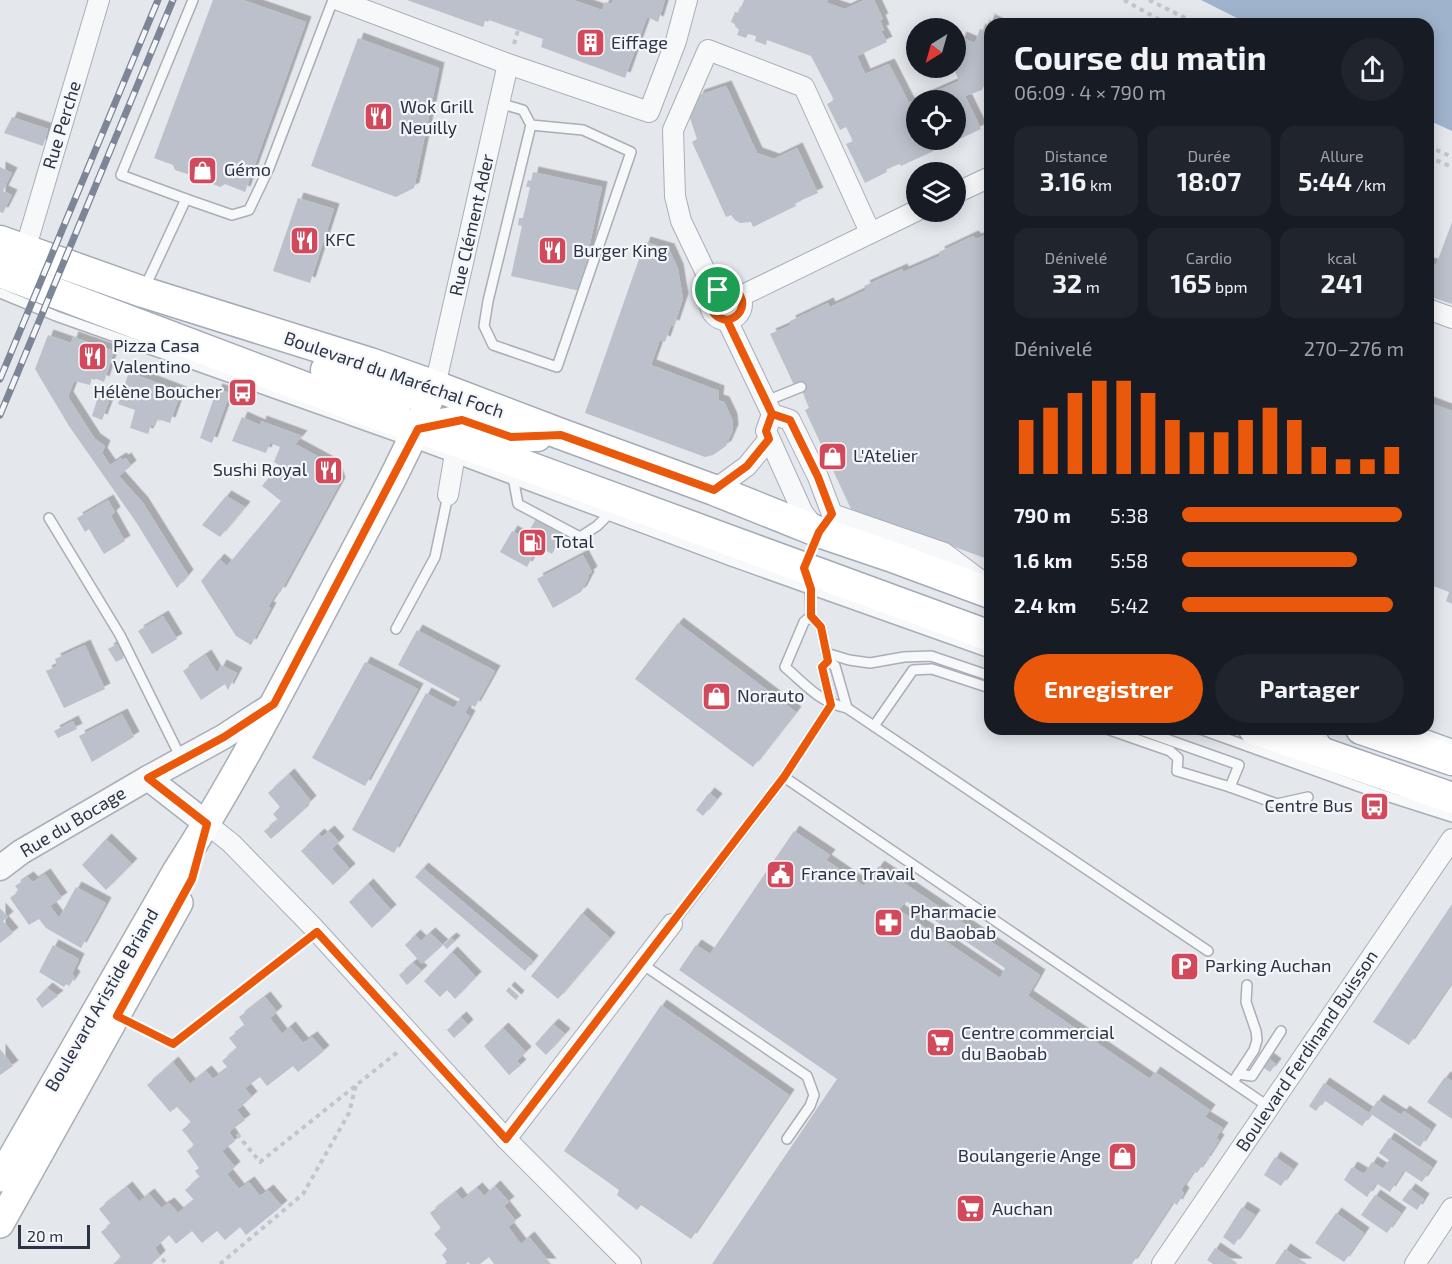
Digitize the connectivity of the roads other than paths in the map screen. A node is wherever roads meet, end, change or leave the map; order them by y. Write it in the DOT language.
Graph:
graph roads {
  1 [pos="99,0"];
  2 [pos="193,0"];
  3 [pos="333,0"];
  4 [pos="338,0"];
  5 [pos="687,0"];
  6 [pos="370,6"];
  7 [pos="508,64"];
  8 [pos="499,103"];
  9 [pos="531,125"];
  10 [pos="984,180"];
  11 [pos="966,188"];
  12 [pos="186,199"];
  13 [pos="906,216"];
  14 [pos="870,232"];
  15 [pos="12,245"];
  16 [pos="0,272"];
  17 [pos="718,290"];
  18 [pos="143,292"];
  19 [pos="0,293"];
  20 [pos="741,296"];
  21 [pos="1434,311"];
  22 [pos="1452,318"];
  23 [pos="727,320"];
  24 [pos="199,347"];
  25 [pos="435,386"];
  26 [pos="801,387"];
  27 [pos="769,407"];
  28 [pos="561,435"];
  29 [pos="415,436"];
  30 [pos="769,439"];
  31 [pos="457,451"];
  32 [pos="512,471"];
  33 [pos="714,490"];
  34 [pos="448,495"];
  35 [pos="614,508"];
  36 [pos="49,518"];
  37 [pos="825,523"];
  38 [pos="808,578"];
  39 [pos="984,583"];
  40 [pos="984,591"];
  41 [pos="811,616"];
  42 [pos="396,629"];
  43 [pos="984,634"];
  44 [pos="984,651"];
  45 [pos="827,657"];
  46 [pos="984,674"];
  47 [pos="984,686"];
  48 [pos="274,704"];
  49 [pos="831,705"];
  50 [pos="847,708"];
  51 [pos="874,726"];
  52 [pos="1124,735"];
  53 [pos="1155,735"];
  54 [pos="1217,735"];
  55 [pos="1271,735"];
  56 [pos="1321,735"];
  57 [pos="1379,735"];
  58 [pos="1427,735"];
  59 [pos="1452,744"];
  60 [pos="1335,758"];
  61 [pos="182,759"];
  62 [pos="1452,760"];
  63 [pos="784,777"];
  64 [pos="148,778"];
  65 [pos="1230,787"];
  66 [pos="1308,797"];
  67 [pos="1452,798"];
  68 [pos="1452,817"];
  69 [pos="207,824"];
  70 [pos="1452,838"];
  71 [pos="0,868"];
  72 [pos="672,924"];
  73 [pos="1208,951"];
  74 [pos="642,964"];
  75 [pos="1247,985"];
  76 [pos="1281,1031"];
  77 [pos="1236,1078"];
  78 [pos="1269,1107"];
  79 [pos="506,1139"];
  80 [pos="787,1139"];
  81 [pos="0,1178"];
  82 [pos="1452,1208"];
  83 [pos="0,1224"];
  84 [pos="631,1264"];
  85 [pos="1162,1264"];
  86 [pos="1415,1264"];
  1 -- 15 [label="street, Rue Perche"];
  2 -- 12 [label="lane"];
  3 -- 12 [label="lane"];
  4 -- 6 [label="street"];
  5 -- 7 [label="street"];
  6 -- 7 [label="street"];
  7 -- 8 [label="street, Rue Clément Ader"];
  8 -- 9 [label="lane"];
  8 -- 25 [label="street, Rue Clément Ader"];
  9 -- 9 [label="lane"];
  10 -- 11 [label="street"];
  12 -- 18 [label="lane"];
  13 -- 14 [label="street"];
  14 -- 17 [label="street"];
  14 -- 20 [label="street"];
  15 -- 18 [label="main road, Boulevard du Maréchal Foch"];
  16 -- 24 [label="main road"];
  17 -- 20 [label="street"];
  17 -- 23 [label="street"];
  18 -- 25 [label="main road, Boulevard du Maréchal Foch"];
  19 -- 29 [label="lane"];
  20 -- 23 [label="street"];
  21 -- 22 [label="street"];
  23 -- 27 [label="street"];
  24 -- 25 [label="main road"];
  24 -- 29 [label="main road"];
  25 -- 28 [label="main road, Boulevard du Maréchal Foch"];
  25 -- 29 [label="main road, Boulevard Aristide Briand"];
  26 -- 27 [label="lane"];
  27 -- 30 [label="street"];
  27 -- 37 [label="street"];
  28 -- 29 [label="main road"];
  28 -- 33 [label="main road, Boulevard du Maréchal Foch"];
  29 -- 31 [label="main road"];
  29 -- 48 [label="main road, Boulevard Aristide Briand"];
  30 -- 33 [label="street"];
  30 -- 37 [label="street"];
  31 -- 32 [label="main road"];
  31 -- 34 [label="street"];
  32 -- 35 [label="main road"];
  32 -- 35 [label="lane"];
  33 -- 37 [label="main road, Boulevard du Maréchal Foch"];
  34 -- 42 [label="lane"];
  35 -- 38 [label="main road"];
  36 -- 61 [label="lane"];
  37 -- 38 [label="main road"];
  37 -- 39 [label="street"];
  37 -- 40 [label="main road, Boulevard du Maréchal Foch"];
  38 -- 41 [label="lane"];
  38 -- 43 [label="main road"];
  38 -- 44 [label="lane"];
  41 -- 45 [label="lane"];
  41 -- 49 [label="lane"];
  45 -- 46 [label="lane"];
  45 -- 49 [label="lane"];
  45 -- 50 [label="lane"];
  47 -- 51 [label="lane"];
  48 -- 61 [label="street, Rue du Bocage"];
  48 -- 69 [label="main road, Boulevard Aristide Briand"];
  49 -- 50 [label="lane"];
  49 -- 63 [label="lane"];
  50 -- 51 [label="lane"];
  51 -- 73 [label="lane"];
  52 -- 65 [label="lane"];
  53 -- 65 [label="lane"];
  54 -- 68 [label="lane"];
  55 -- 60 [label="main road"];
  56 -- 60 [label="lane"];
  57 -- 62 [label="main road"];
  58 -- 59 [label="lane"];
  60 -- 67 [label="main road"];
  61 -- 64 [label="street, Rue du Bocage"];
  63 -- 72 [label="lane"];
  63 -- 77 [label="lane"];
  64 -- 69 [label="street"];
  64 -- 71 [label="street, Rue du Bocage"];
  65 -- 66 [label="lane"];
  69 -- 79 [label="street"];
  69 -- 81 [label="main road, Boulevard Aristide Briand"];
  69 -- 83 [label="main road, Boulevard Aristide Briand"];
  70 -- 78 [label="street, Boulevard Ferdinand Buisson"];
  72 -- 74 [label="street"];
  74 -- 79 [label="street"];
  74 -- 80 [label="lane"];
  75 -- 77 [label="lane"];
  76 -- 77 [label="lane"];
  77 -- 78 [label="lane"];
  78 -- 85 [label="street, Boulevard Ferdinand Buisson"];
  79 -- 84 [label="street"];
  82 -- 86 [label="street"];
}
